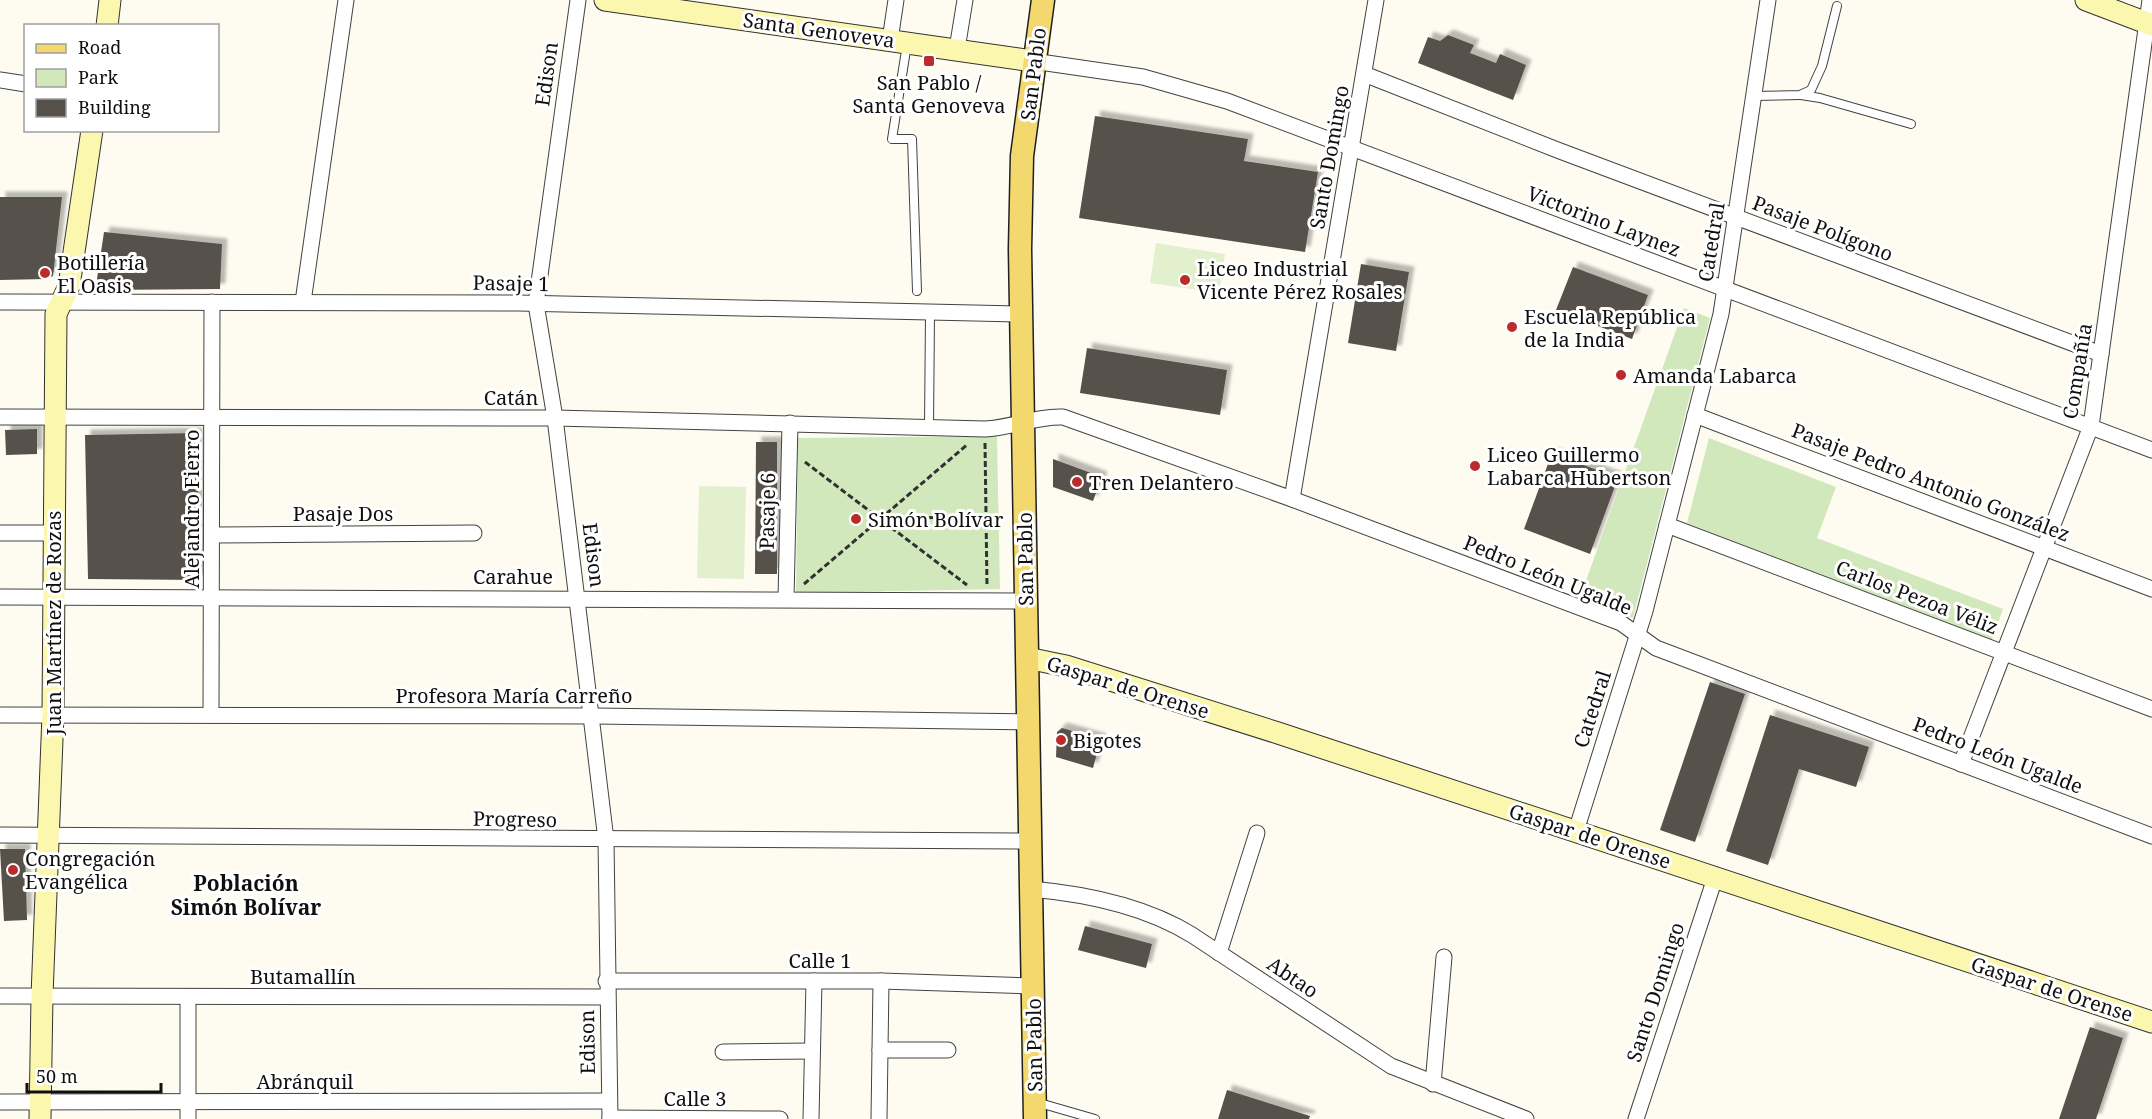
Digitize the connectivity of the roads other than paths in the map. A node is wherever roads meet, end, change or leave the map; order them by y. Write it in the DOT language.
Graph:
graph roads {
  1 [pos="110,0"];
  2 [pos="346,0"];
  3 [pos="578,0"];
  4 [pos="605,0"];
  5 [pos="896,0"];
  6 [pos="965,0"];
  7 [pos="1043,0"];
  8 [pos="1376,0"];
  9 [pos="1768,0"];
  10 [pos="2086,0"];
  11 [pos="2150,0"];
  12 [pos="1838,6"];
  13 [pos="107,24"];
  14 [pos="2150,24"];
  15 [pos="899,41"];
  16 [pos="957,49"];
  17 [pos="1033,61"];
  18 [pos="1364,74"];
  19 [pos="0,80"];
  20 [pos="24,84"];
  21 [pos="1800,95"];
  22 [pos="1753,96"];
  23 [pos="1911,124"];
  24 [pos="92,132"];
  25 [pos="1351,148"];
  26 [pos="1736,217"];
  27 [pos="1725,290"];
  28 [pos="917,291"];
  29 [pos="0,302"];
  30 [pos="62,302"];
  31 [pos="212,302"];
  32 [pos="303,302"];
  33 [pos="536,304"];
  34 [pos="930,314"];
  35 [pos="1020,314"];
  36 [pos="2101,354"];
  37 [pos="1695,415"];
  38 [pos="0,417"];
  39 [pos="54,418"];
  40 [pos="212,418"];
  41 [pos="555,418"];
  42 [pos="1022,422"];
  43 [pos="790,423"];
  44 [pos="929,426"];
  45 [pos="2091,426"];
  46 [pos="2152,450"];
  47 [pos="1292,500"];
  48 [pos="1667,525"];
  49 [pos="0,533"];
  50 [pos="54,533"];
  51 [pos="474,533"];
  52 [pos="212,535"];
  53 [pos="2044,548"];
  54 [pos="2152,589"];
  55 [pos="0,597"];
  56 [pos="53,597"];
  57 [pos="212,597"];
  58 [pos="578,597"];
  59 [pos="786,599"];
  60 [pos="1025,601"];
  61 [pos="1638,636"];
  62 [pos="2004,653"];
  63 [pos="1027,658"];
  64 [pos="2152,709"];
  65 [pos="53,714"];
  66 [pos="0,715"];
  67 [pos="211,715"];
  68 [pos="593,716"];
  69 [pos="1028,722"];
  70 [pos="1961,764"];
  71 [pos="1576,831"];
  72 [pos="1257,833"];
  73 [pos="0,835"];
  74 [pos="47,836"];
  75 [pos="2152,837"];
  76 [pos="606,840"];
  77 [pos="1030,841"];
  78 [pos="1715,878"];
  79 [pos="1031,889"];
  80 [pos="1220,953"];
  81 [pos="1444,957"];
  82 [pos="606,981"];
  83 [pos="813,981"];
  84 [pos="881,981"];
  85 [pos="1033,986"];
  86 [pos="0,996"];
  87 [pos="42,996"];
  88 [pos="188,997"];
  89 [pos="607,997"];
  90 [pos="2152,1022"];
  91 [pos="880,1050"];
  92 [pos="948,1050"];
  93 [pos="812,1051"];
  94 [pos="723,1052"];
  95 [pos="1433,1084"];
  96 [pos="609,1101"];
  97 [pos="0,1102"];
  98 [pos="187,1102"];
  99 [pos="41,1110"];
  100 [pos="1035,1110"];
  101 [pos="188,1119"];
  102 [pos="610,1119"];
  103 [pos="780,1119"];
  104 [pos="811,1119"];
  105 [pos="879,1119"];
  106 [pos="1095,1119"];
  107 [pos="1526,1119"];
  108 [pos="1636,1119"];
  1 -- 13 [label="street"];
  2 -- 32 [label="street"];
  3 -- 33 [label="street, Edison"];
  4 -- 15 [label="street, Santa Genoveva"];
  5 -- 15 [label="street"];
  6 -- 16 [label="street"];
  7 -- 17 [label="main road, San Pablo"];
  8 -- 18 [label="street, Santo Domingo"];
  9 -- 22 [label="street, Catedral"];
  10 -- 14 [label="street"];
  11 -- 14 [label="street, Compañía"];
  12 -- 21 [label="lane"];
  14 -- 36 [label="street, Compañía"];
  15 -- 16 [label="street, Santa Genoveva"];
  15 -- 28 [label="lane"];
  16 -- 17 [label="street, Santa Genoveva"];
  17 -- 25 [label="street, Victorino Laynez"];
  17 -- 35 [label="main road, San Pablo"];
  18 -- 25 [label="street, Santo Domingo"];
  18 -- 26 [label="street, Pasaje Polígono"];
  19 -- 20 [label="street"];
  21 -- 22 [label="lane"];
  21 -- 23 [label="lane"];
  22 -- 26 [label="street, Catedral"];
  24 -- 30 [label="street, Juan Martínez de Rozas"];
  25 -- 27 [label="street, Victorino Laynez"];
  25 -- 47 [label="street, Santo Domingo"];
  26 -- 27 [label="street, Catedral"];
  26 -- 36 [label="street, Pasaje Polígono"];
  27 -- 37 [label="street, Catedral"];
  27 -- 45 [label="street, Victorino Laynez"];
  29 -- 30 [label="street, Pasaje 1"];
  30 -- 31 [label="street, Pasaje 1"];
  30 -- 39 [label="street, Juan Martínez de Rozas"];
  31 -- 32 [label="street, Pasaje 1"];
  31 -- 40 [label="street, Alejandro Fierro"];
  32 -- 33 [label="street, Pasaje 1"];
  33 -- 34 [label="street, Pasaje 1"];
  33 -- 41 [label="street, Edison"];
  34 -- 35 [label="street, Pasaje 1"];
  34 -- 44 [label="lane"];
  35 -- 42 [label="main road, San Pablo"];
  36 -- 45 [label="street, Compañía"];
  37 -- 48 [label="street, Catedral"];
  37 -- 53 [label="street, Pasaje Pedro Antonio González"];
  38 -- 39 [label="street, Catán"];
  39 -- 40 [label="street, Catán"];
  39 -- 50 [label="street, Juan Martínez de Rozas"];
  40 -- 41 [label="street, Catán"];
  40 -- 52 [label="street, Alejandro Fierro"];
  41 -- 43 [label="street, Catán"];
  41 -- 58 [label="street, Edison"];
  42 -- 44 [label="street, Catán"];
  42 -- 47 [label="street, Pedro León Ugalde"];
  42 -- 60 [label="main road, San Pablo"];
  43 -- 44 [label="street, Catán"];
  43 -- 59 [label="street, Pasaje 6"];
  45 -- 46 [label="street, Victorino Laynez"];
  45 -- 53 [label="street, Compañía"];
  47 -- 61 [label="street, Pedro León Ugalde"];
  48 -- 61 [label="street, Catedral"];
  48 -- 62 [label="street, Carlos Pezoa Véliz"];
  49 -- 50 [label="street"];
  50 -- 56 [label="street, Juan Martínez de Rozas"];
  51 -- 52 [label="street, Pasaje Dos"];
  52 -- 57 [label="street, Alejandro Fierro"];
  53 -- 54 [label="street, Pasaje Pedro Antonio González"];
  53 -- 62 [label="street, Compañía"];
  55 -- 56 [label="street, Carahue"];
  56 -- 57 [label="street, Carahue"];
  56 -- 65 [label="street, Juan Martínez de Rozas"];
  57 -- 58 [label="street, Carahue"];
  57 -- 67 [label="street, Alejandro Fierro"];
  58 -- 59 [label="street, Carahue"];
  58 -- 68 [label="street, Edison"];
  59 -- 60 [label="street, Carahue"];
  60 -- 63 [label="main road, San Pablo"];
  61 -- 70 [label="street, Pedro León Ugalde"];
  61 -- 71 [label="street, Catedral"];
  62 -- 64 [label="street, Carlos Pezoa Véliz"];
  62 -- 70 [label="street, Compañía"];
  63 -- 69 [label="main road, San Pablo"];
  63 -- 71 [label="street, Gaspar de Orense"];
  65 -- 66 [label="street, Profesora María Carreño"];
  65 -- 67 [label="street, Profesora María Carreño"];
  65 -- 74 [label="street, Juan Martínez de Rozas"];
  67 -- 68 [label="street, Profesora María Carreño"];
  68 -- 69 [label="street, Profesora María Carreño"];
  68 -- 76 [label="street, Edison"];
  69 -- 77 [label="main road, San Pablo"];
  70 -- 75 [label="street, Pedro León Ugalde"];
  71 -- 78 [label="street, Gaspar de Orense"];
  72 -- 80 [label="street"];
  73 -- 74 [label="street, Progreso"];
  74 -- 76 [label="street, Progreso"];
  74 -- 87 [label="street, Juan Martínez de Rozas"];
  76 -- 77 [label="street, Progreso"];
  76 -- 82 [label="street, Edison"];
  77 -- 79 [label="main road, San Pablo"];
  78 -- 90 [label="street, Gaspar de Orense"];
  78 -- 108 [label="street, Santo Domingo"];
  79 -- 80 [label="street, Abtao"];
  79 -- 85 [label="main road, San Pablo"];
  80 -- 95 [label="street, Abtao"];
  81 -- 95 [label="street"];
  82 -- 83 [label="street, Calle 1"];
  82 -- 89 [label="street, Edison"];
  83 -- 84 [label="street, Calle 1"];
  83 -- 93 [label="street"];
  84 -- 85 [label="street, Calle 1"];
  84 -- 91 [label="street"];
  85 -- 100 [label="main road, San Pablo"];
  86 -- 87 [label="street, Butamallín"];
  87 -- 88 [label="street, Butamallín"];
  87 -- 99 [label="street, Juan Martínez de Rozas"];
  88 -- 89 [label="street, Butamallín"];
  88 -- 98 [label="street"];
  89 -- 96 [label="street, Edison"];
  91 -- 92 [label="street"];
  91 -- 105 [label="street"];
  93 -- 94 [label="street"];
  93 -- 104 [label="street"];
  95 -- 107 [label="street, Abtao"];
  96 -- 98 [label="street, Abránquil"];
  96 -- 102 [label="street, Edison"];
  97 -- 99 [label="street, Abránquil"];
  98 -- 99 [label="street, Abránquil"];
  98 -- 101 [label="street"];
  100 -- 106 [label="lane"];
  102 -- 103 [label="street, Calle 3"];
}
